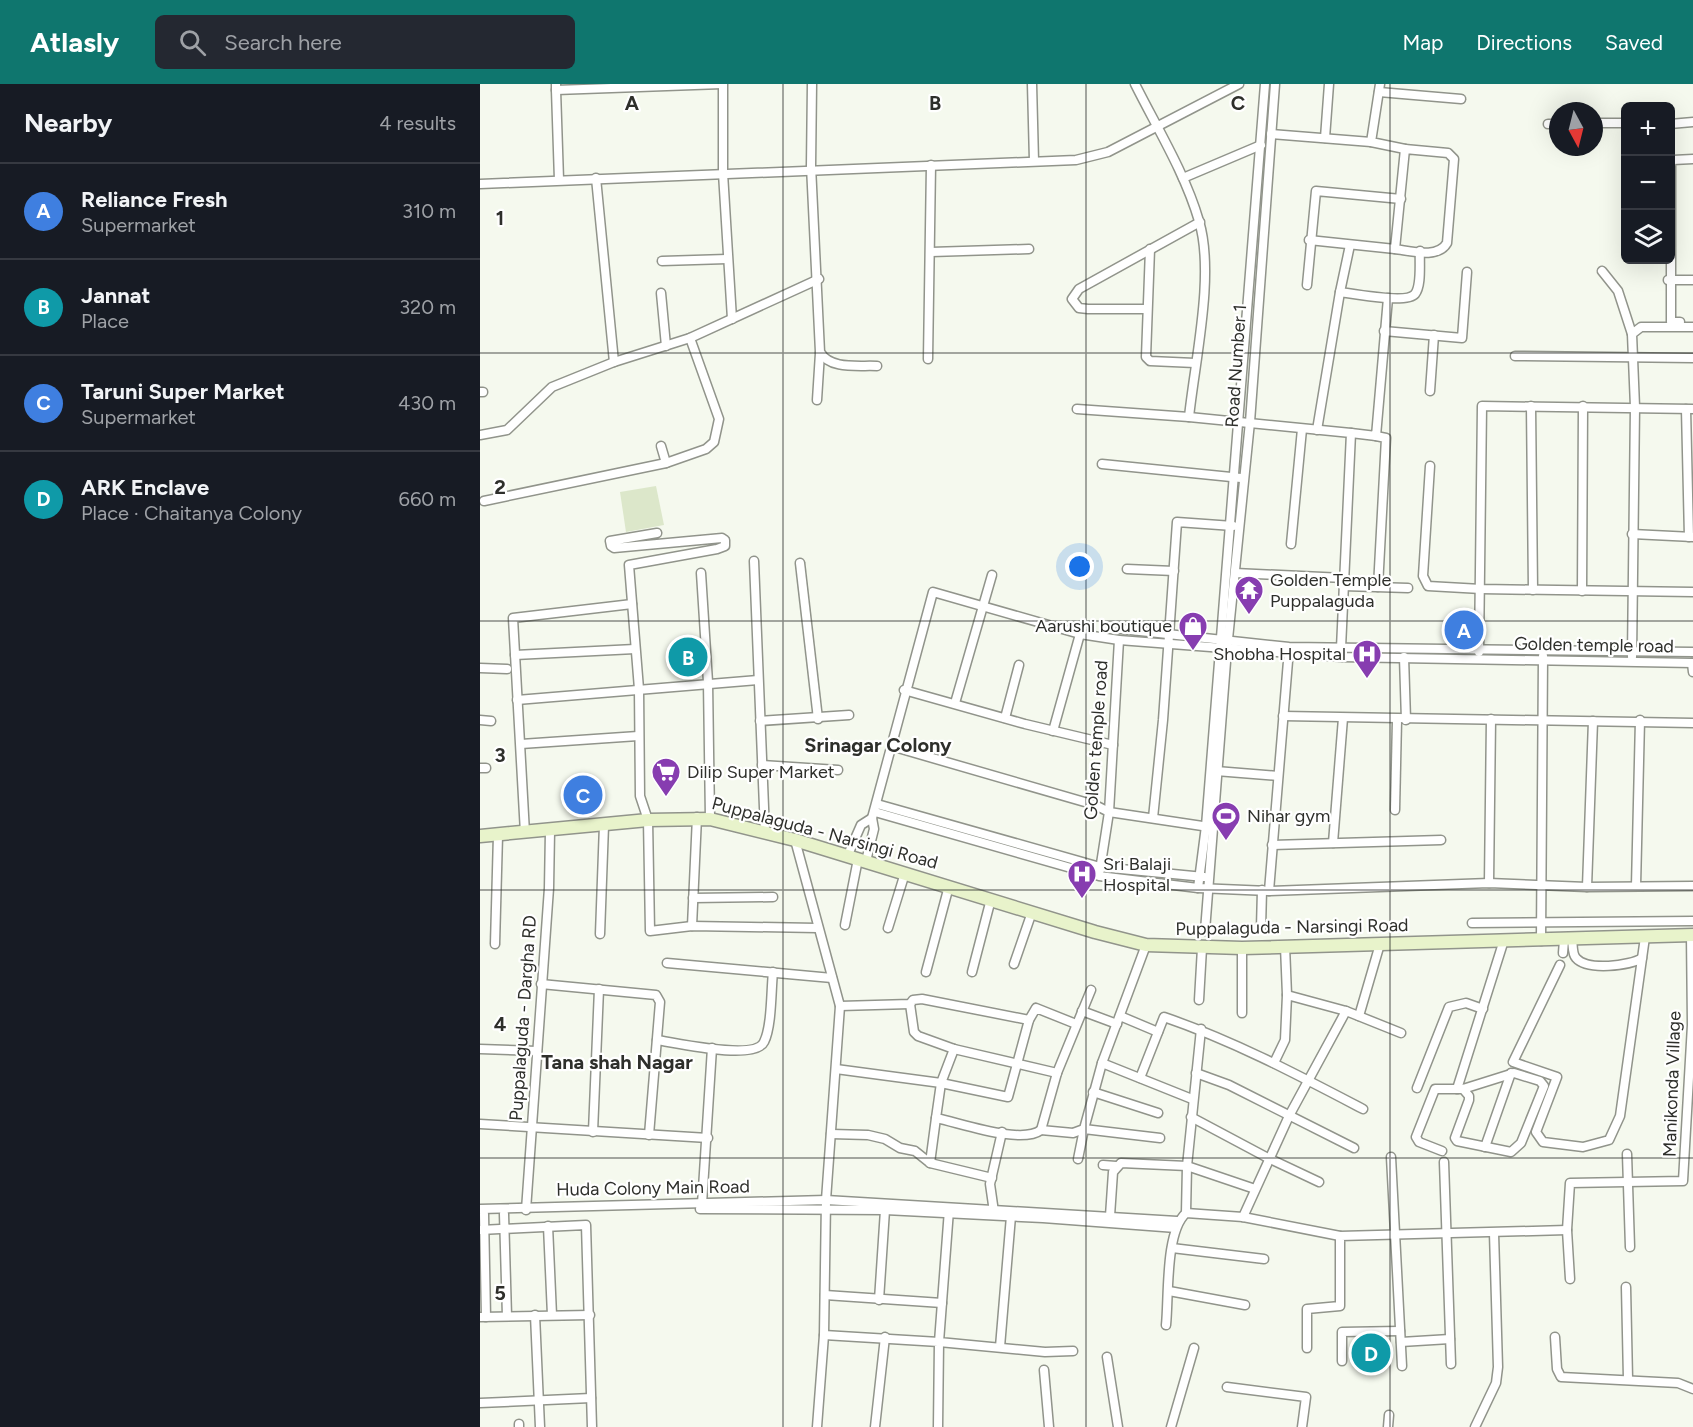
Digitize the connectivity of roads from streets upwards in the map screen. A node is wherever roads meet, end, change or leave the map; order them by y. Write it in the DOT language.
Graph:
graph roads {
  1 [pos="688,84"];
  2 [pos="723,84"];
  3 [pos="812,84"];
  4 [pos="1032,84"];
  5 [pos="1135,84"];
  6 [pos="1239,84"];
  7 [pos="1266,84"];
  8 [pos="1275,84"];
  9 [pos="1329,84"];
  10 [pos="626,86"];
  11 [pos="556,87"];
  12 [pos="1379,88"];
  13 [pos="1461,99"];
  14 [pos="1693,122"];
  15 [pos="1603,123"];
  16 [pos="1621,123"];
  17 [pos="1675,124"];
  18 [pos="1156,127"];
  19 [pos="1270,135"];
  20 [pos="1325,138"];
  21 [pos="1371,142"];
  22 [pos="1261,146"];
  23 [pos="1406,149"];
  24 [pos="1693,159"];
  25 [pos="1034,161"];
  26 [pos="931,165"];
  27 [pos="812,170"];
  28 [pos="723,173"];
  29 [pos="596,178"];
  30 [pos="1183,178"];
  31 [pos="559,180"];
  32 [pos="480,184"];
  33 [pos="1401,199"];
  34 [pos="1671,210"];
  35 [pos="1200,222"];
  36 [pos="1309,240"];
  37 [pos="1350,245"];
  38 [pos="1029,249"];
  39 [pos="1150,249"];
  40 [pos="1395,249"];
  41 [pos="1420,251"];
  42 [pos="931,252"];
  43 [pos="727,259"];
  44 [pos="662,261"];
  45 [pos="1667,264"];
  46 [pos="1670,264"];
  47 [pos="1602,271"];
  48 [pos="1467,272"];
  49 [pos="819,279"];
  50 [pos="1669,280"];
  51 [pos="1693,280"];
  52 [pos="1307,285"];
  53 [pos="1340,292"];
  54 [pos="661,293"];
  55 [pos="1388,298"];
  56 [pos="1147,309"];
  57 [pos="732,319"];
  58 [pos="1693,322"];
  59 [pos="1669,324"];
  60 [pos="1693,327"];
  61 [pos="1384,331"];
  62 [pos="1632,334"];
  63 [pos="1434,335"];
  64 [pos="690,338"];
  65 [pos="666,346"];
  66 [pos="820,352"];
  67 [pos="1515,356"];
  68 [pos="1633,356"];
  69 [pos="1693,358"];
  70 [pos="928,359"];
  71 [pos="614,362"];
  72 [pos="1195,363"];
  73 [pos="877,366"];
  74 [pos="1430,391"];
  75 [pos="817,400"];
  76 [pos="1531,406"];
  77 [pos="1583,406"];
  78 [pos="1635,407"];
  79 [pos="1077,408"];
  80 [pos="1689,409"];
  81 [pos="1189,417"];
  82 [pos="1239,421"];
  83 [pos="1250,422"];
  84 [pos="1302,429"];
  85 [pos="1317,430"];
  86 [pos="1351,434"];
  87 [pos="480,435"];
  88 [pos="1376,436"];
  89 [pos="661,447"];
  90 [pos="666,464"];
  91 [pos="1102,464"];
  92 [pos="1430,466"];
  93 [pos="1240,478"];
  94 [pos="484,501"];
  95 [pos="1234,526"];
  96 [pos="657,533"];
  97 [pos="1632,534"];
  98 [pos="1691,537"];
  99 [pos="1291,544"];
  100 [pos="754,561"];
  101 [pos="800,563"];
  102 [pos="1126,569"];
  103 [pos="1174,571"];
  104 [pos="700,573"];
  105 [pos="1234,573"];
  106 [pos="992,575"];
  107 [pos="1344,582"];
  108 [pos="1378,587"];
  109 [pos="1408,588"];
  110 [pos="1481,589"];
  111 [pos="1533,590"];
  112 [pos="1582,591"];
  113 [pos="1631,591"];
  114 [pos="1693,592"];
  115 [pos="632,604"];
  116 [pos="983,606"];
  117 [pos="1120,629"];
  118 [pos="1080,634"];
  119 [pos="1169,634"];
  120 [pos="1119,640"];
  121 [pos="1223,644"];
  122 [pos="1168,645"];
  123 [pos="1341,648"];
  124 [pos="1480,648"];
  125 [pos="635,649"];
  126 [pos="1289,650"];
  127 [pos="1543,650"];
  128 [pos="1632,651"];
  129 [pos="1693,652"];
  130 [pos="1427,653"];
  131 [pos="1411,654"];
  132 [pos="515,655"];
  133 [pos="1479,659"];
  134 [pos="1543,661"];
  135 [pos="1632,661"];
  136 [pos="1019,665"];
  137 [pos="1693,666"];
  138 [pos="480,668"];
  139 [pos="507,669"];
  140 [pos="758,680"];
  141 [pos="708,682"];
  142 [pos="639,689"];
  143 [pos="904,690"];
  144 [pos="517,700"];
  145 [pos="955,703"];
  146 [pos="849,715"];
  147 [pos="1283,716"];
  148 [pos="1005,718"];
  149 [pos="1343,718"];
  150 [pos="818,719"];
  151 [pos="1491,719"];
  152 [pos="480,720"];
  153 [pos="1401,720"];
  154 [pos="1541,720"];
  155 [pos="1640,720"];
  156 [pos="491,721"];
  157 [pos="760,721"];
  158 [pos="1593,721"];
  159 [pos="1693,723"];
  160 [pos="1053,731"];
  161 [pos="639,736"];
  162 [pos="521,744"];
  163 [pos="1113,745"];
  164 [pos="891,746"];
  165 [pos="762,765"];
  166 [pos="838,770"];
  167 [pos="1214,771"];
  168 [pos="1278,776"];
  169 [pos="1395,810"];
  170 [pos="875,811"];
  171 [pos="1109,812"];
  172 [pos="703,818"];
  173 [pos="1153,818"];
  174 [pos="648,820"];
  175 [pos="604,825"];
  176 [pos="1210,827"];
  177 [pos="550,831"];
  178 [pos="765,832"];
  179 [pos="525,833"];
  180 [pos="498,835"];
  181 [pos="480,836"];
  182 [pos="795,840"];
  183 [pos="1441,840"];
  184 [pos="1333,843"];
  185 [pos="1272,845"];
  186 [pos="857,859"];
  187 [pos="1100,871"];
  188 [pos="905,873"];
  189 [pos="1199,877"];
  190 [pos="1211,877"];
  191 [pos="1489,883"];
  192 [pos="1539,884"];
  193 [pos="949,886"];
  194 [pos="1636,886"];
  195 [pos="1693,886"];
  196 [pos="1587,887"];
  197 [pos="1198,888"];
  198 [pos="1209,889"];
  199 [pos="1266,891"];
  200 [pos="773,897"];
  201 [pos="693,898"];
  202 [pos="991,899"];
  203 [pos="1032,912"];
  204 [pos="1693,921"];
  205 [pos="1540,922"];
  206 [pos="1472,923"];
  207 [pos="844,925"];
  208 [pos="692,926"];
  209 [pos="817,928"];
  210 [pos="888,928"];
  211 [pos="1261,928"];
  212 [pos="1205,931"];
  213 [pos="600,934"];
  214 [pos="1692,935"];
  215 [pos="1645,937"];
  216 [pos="1504,940"];
  217 [pos="1568,940"];
  218 [pos="1541,941"];
  219 [pos="495,944"];
  220 [pos="1380,944"];
  221 [pos="1146,945"];
  222 [pos="1285,946"];
  223 [pos="1202,948"];
  224 [pos="1242,948"];
  225 [pos="1563,953"];
  226 [pos="1642,958"];
  227 [pos="667,963"];
  228 [pos="1014,964"];
  229 [pos="1560,965"];
  230 [pos="773,972"];
  231 [pos="926,972"];
  232 [pos="972,972"];
  233 [pos="832,978"];
  234 [pos="541,984"];
  235 [pos="599,989"];
  236 [pos="1090,990"];
  237 [pos="1287,995"];
  238 [pos="1198,1000"];
  239 [pos="910,1004"];
  240 [pos="840,1006"];
  241 [pos="1483,1009"];
  242 [pos="1082,1011"];
  243 [pos="1346,1011"];
  244 [pos="1242,1012"];
  245 [pos="1359,1016"];
  246 [pos="1029,1020"];
  247 [pos="1119,1020"];
  248 [pos="1076,1024"];
  249 [pos="1692,1025"];
  250 [pos="1201,1029"];
  251 [pos="1158,1032"];
  252 [pos="1401,1033"];
  253 [pos="657,1040"];
  254 [pos="712,1048"];
  255 [pos="954,1048"];
  256 [pos="480,1049"];
  257 [pos="537,1051"];
  258 [pos="1018,1063"];
  259 [pos="1274,1063"];
  260 [pos="1102,1064"];
  261 [pos="836,1069"];
  262 [pos="1058,1073"];
  263 [pos="1196,1073"];
  264 [pos="1511,1073"];
  265 [pos="1140,1078"];
  266 [pos="1309,1081"];
  267 [pos="941,1083"];
  268 [pos="1417,1088"];
  269 [pos="1460,1089"];
  270 [pos="1093,1092"];
  271 [pos="1192,1099"];
  272 [pos="1363,1109"];
  273 [pos="1158,1113"];
  274 [pos="1289,1116"];
  275 [pos="1191,1117"];
  276 [pos="936,1118"];
  277 [pos="1690,1118"];
  278 [pos="480,1124"];
  279 [pos="531,1126"];
  280 [pos="1084,1129"];
  281 [pos="1041,1130"];
  282 [pos="593,1132"];
  283 [pos="1002,1132"];
  284 [pos="831,1134"];
  285 [pos="649,1135"];
  286 [pos="708,1138"];
  287 [pos="1160,1138"];
  288 [pos="1485,1147"];
  289 [pos="1354,1148"];
  290 [pos="1442,1151"];
  291 [pos="1627,1154"];
  292 [pos="1391,1157"];
  293 [pos="1268,1158"];
  294 [pos="1078,1159"];
  295 [pos="1444,1162"];
  296 [pos="930,1163"];
  297 [pos="1103,1165"];
  298 [pos="1116,1166"];
  299 [pos="1187,1166"];
  300 [pos="1689,1166"];
  301 [pos="992,1178"];
  302 [pos="1319,1182"];
  303 [pos="1628,1183"];
  304 [pos="1255,1189"];
  305 [pos="702,1204"];
  306 [pos="826,1204"];
  307 [pos="526,1210"];
  308 [pos="885,1210"];
  309 [pos="949,1211"];
  310 [pos="481,1212"];
  311 [pos="994,1212"];
  312 [pos="1186,1213"];
  313 [pos="504,1214"];
  314 [pos="1011,1216"];
  315 [pos="1110,1216"];
  316 [pos="1243,1217"];
  317 [pos="1176,1225"];
  318 [pos="548,1226"];
  319 [pos="505,1229"];
  320 [pos="482,1230"];
  321 [pos="1567,1230"];
  322 [pos="1494,1233"];
  323 [pos="1445,1235"];
  324 [pos="1340,1236"];
  325 [pos="1396,1236"];
  326 [pos="1629,1247"];
  327 [pos="1172,1248"];
  328 [pos="1264,1259"];
  329 [pos="1570,1279"];
  330 [pos="1626,1287"];
  331 [pos="1169,1291"];
  332 [pos="825,1295"];
  333 [pos="879,1300"];
  334 [pos="942,1303"];
  335 [pos="1245,1305"];
  336 [pos="535,1315"];
  337 [pos="552,1315"];
  338 [pos="590,1315"];
  339 [pos="507,1316"];
  340 [pos="483,1317"];
  341 [pos="1166,1325"];
  342 [pos="1400,1331"];
  343 [pos="824,1335"];
  344 [pos="885,1337"];
  345 [pos="1555,1337"];
  346 [pos="1450,1339"];
  347 [pos="939,1342"];
  348 [pos="1401,1342"];
  349 [pos="1000,1347"];
  350 [pos="1194,1348"];
  351 [pos="1307,1348"];
  352 [pos="1073,1351"];
  353 [pos="1107,1357"];
  354 [pos="1342,1361"];
  355 [pos="1451,1364"];
  356 [pos="1402,1366"];
  357 [pos="1044,1370"];
  358 [pos="1628,1379"];
  359 [pos="1227,1387"];
  360 [pos="1693,1389"];
  361 [pos="591,1398"];
  362 [pos="538,1401"];
  363 [pos="480,1403"];
  364 [pos="1389,1414"];
  365 [pos="540,1427"];
  366 [pos="592,1427"];
  367 [pos="818,1427"];
  368 [pos="875,1427"];
  369 [pos="938,1427"];
  370 [pos="1049,1427"];
  371 [pos="1118,1427"];
  372 [pos="1172,1427"];
  373 [pos="1302,1427"];
  374 [pos="1388,1427"];
  375 [pos="1475,1427"];
  1 -- 2 [label="street"];
  1 -- 10 [label="street"];
  2 -- 28 [label="street"];
  3 -- 27 [label="street"];
  4 -- 25 [label="street"];
  5 -- 18 [label="street"];
  6 -- 18 [label="street"];
  7 -- 22 [label="street, Road Number 1"];
  8 -- 19 [label="street, Road Number 1"];
  9 -- 20 [label="street"];
  10 -- 11 [label="street"];
  11 -- 31 [label="street"];
  12 -- 13 [label="street"];
  12 -- 21 [label="street"];
  14 -- 17 [label="street"];
  15 -- 16 [label="street"];
  18 -- 25 [label="street"];
  18 -- 30 [label="street"];
  19 -- 20 [label="street"];
  19 -- 83 [label="street, Road Number 1"];
  20 -- 21 [label="street"];
  21 -- 23 [label="street"];
  22 -- 30 [label="street"];
  22 -- 82 [label="street, Road Number 1"];
  23 -- 33 [label="street"];
  23 -- 41 [label="street"];
  24 -- 34 [label="street"];
  25 -- 26 [label="street"];
  26 -- 27 [label="street"];
  26 -- 42 [label="street"];
  27 -- 28 [label="street"];
  27 -- 49 [label="street"];
  28 -- 29 [label="street"];
  28 -- 43 [label="street"];
  29 -- 31 [label="street"];
  29 -- 71 [label="street"];
  30 -- 35 [label="street"];
  31 -- 32 [label="street"];
  33 -- 36 [label="street"];
  33 -- 40 [label="street"];
  35 -- 39 [label="street"];
  35 -- 72 [label="street"];
  36 -- 37 [label="street"];
  36 -- 52 [label="street"];
  37 -- 40 [label="street"];
  37 -- 53 [label="street"];
  38 -- 42 [label="street"];
  39 -- 56 [label="street"];
  39 -- 56 [label="street"];
  40 -- 41 [label="street"];
  41 -- 55 [label="street"];
  42 -- 70 [label="street"];
  43 -- 44 [label="street"];
  43 -- 57 [label="street"];
  45 -- 50 [label="street"];
  46 -- 50 [label="street"];
  47 -- 62 [label="street"];
  48 -- 63 [label="street"];
  49 -- 57 [label="street"];
  49 -- 66 [label="street"];
  50 -- 51 [label="street"];
  50 -- 59 [label="street"];
  53 -- 55 [label="street"];
  53 -- 85 [label="street"];
  54 -- 65 [label="street"];
  55 -- 61 [label="street"];
  56 -- 72 [label="street"];
  57 -- 64 [label="street"];
  58 -- 59 [label="street"];
  59 -- 60 [label="street"];
  59 -- 62 [label="street"];
  61 -- 63 [label="street"];
  61 -- 88 [label="street"];
  62 -- 68 [label="street"];
  63 -- 74 [label="street"];
  64 -- 65 [label="street"];
  64 -- 90 [label="street"];
  65 -- 71 [label="street"];
  66 -- 73 [label="street"];
  66 -- 75 [label="street"];
  67 -- 68 [label="street"];
  68 -- 69 [label="street"];
  68 -- 78 [label="street"];
  71 -- 87 [label="street"];
  72 -- 81 [label="street"];
  76 -- 77 [label="street"];
  76 -- 110 [label="street"];
  76 -- 111 [label="street"];
  77 -- 78 [label="street"];
  77 -- 112 [label="street"];
  78 -- 80 [label="street"];
  78 -- 97 [label="street"];
  79 -- 81 [label="street"];
  80 -- 98 [label="street"];
  81 -- 82 [label="street"];
  82 -- 83 [label="street"];
  82 -- 93 [label="street, Road Number 1"];
  83 -- 84 [label="street"];
  83 -- 93 [label="street, Road Number 1"];
  84 -- 85 [label="street"];
  84 -- 99 [label="street"];
  85 -- 86 [label="street"];
  86 -- 88 [label="street"];
  86 -- 107 [label="street"];
  88 -- 108 [label="street"];
  89 -- 90 [label="street"];
  90 -- 94 [label="street"];
  91 -- 93 [label="street"];
  92 -- 110 [label="street"];
  93 -- 95 [label="street, Road Number 1"];
  95 -- 103 [label="street"];
  95 -- 105 [label="street, Road Number 1"];
  95 -- 121 [label="street, Road Number 1"];
  96 -- 115 [label="street"];
  97 -- 98 [label="street"];
  97 -- 113 [label="street"];
  100 -- 140 [label="street"];
  101 -- 150 [label="street"];
  102 -- 103 [label="street"];
  103 -- 119 [label="street"];
  104 -- 141 [label="street"];
  105 -- 107 [label="street"];
  105 -- 121 [label="street, Road Number 1"];
  106 -- 116 [label="street"];
  107 -- 108 [label="street"];
  107 -- 123 [label="street"];
  108 -- 109 [label="street"];
  110 -- 111 [label="street"];
  110 -- 124 [label="street"];
  111 -- 112 [label="street"];
  112 -- 113 [label="street"];
  113 -- 114 [label="street"];
  113 -- 128 [label="street"];
  115 -- 125 [label="street"];
  115 -- 132 [label="street"];
  116 -- 118 [label="street"];
  116 -- 143 [label="street"];
  116 -- 145 [label="street"];
  117 -- 119 [label="street, Golden temple road"];
  118 -- 120 [label="street"];
  118 -- 160 [label="street"];
  119 -- 121 [label="street, Golden temple road"];
  119 -- 122 [label="street"];
  120 -- 122 [label="street, Golden temple road"];
  120 -- 163 [label="street, Golden temple road"];
  121 -- 122 [label="street, Golden temple road"];
  121 -- 126 [label="street, Golden temple road"];
  121 -- 167 [label="street"];
  122 -- 173 [label="street"];
  123 -- 126 [label="street, Golden temple road"];
  123 -- 131 [label="street, Golden temple road"];
  124 -- 127 [label="street, Golden temple road"];
  124 -- 130 [label="street, Golden temple road"];
  124 -- 133 [label="street"];
  125 -- 132 [label="street"];
  125 -- 142 [label="street"];
  126 -- 131 [label="street, Golden temple road"];
  126 -- 147 [label="street"];
  127 -- 128 [label="street, Golden temple road"];
  127 -- 134 [label="street"];
  128 -- 129 [label="street, Golden temple road"];
  128 -- 135 [label="street"];
  130 -- 131 [label="street, Golden temple road"];
  130 -- 133 [label="street, Golden temple road"];
  131 -- 153 [label="street"];
  132 -- 144 [label="street"];
  133 -- 134 [label="street, Golden temple road"];
  134 -- 135 [label="street, Golden temple road"];
  134 -- 154 [label="street"];
  135 -- 137 [label="street, Golden temple road"];
  136 -- 148 [label="street"];
  138 -- 139 [label="street"];
  140 -- 141 [label="street"];
  140 -- 157 [label="street"];
  141 -- 142 [label="street"];
  141 -- 172 [label="street"];
  142 -- 144 [label="street"];
  142 -- 161 [label="street"];
  143 -- 145 [label="street"];
  143 -- 164 [label="street"];
  144 -- 162 [label="street"];
  145 -- 148 [label="street"];
  146 -- 150 [label="street"];
  147 -- 149 [label="street"];
  147 -- 168 [label="street"];
  148 -- 160 [label="street"];
  149 -- 153 [label="street"];
  149 -- 184 [label="street"];
  150 -- 157 [label="street"];
  151 -- 153 [label="street"];
  151 -- 154 [label="street"];
  151 -- 191 [label="street"];
  152 -- 156 [label="street"];
  153 -- 169 [label="street"];
  154 -- 158 [label="street"];
  154 -- 192 [label="street"];
  155 -- 158 [label="street"];
  155 -- 159 [label="street"];
  155 -- 194 [label="street"];
  157 -- 165 [label="street"];
  158 -- 196 [label="street"];
  160 -- 163 [label="street"];
  161 -- 162 [label="street"];
  161 -- 174 [label="street"];
  162 -- 179 [label="street"];
  163 -- 171 [label="street, Golden temple road"];
  164 -- 170 [label="street"];
  164 -- 171 [label="street"];
  165 -- 166 [label="street"];
  165 -- 178 [label="street"];
  167 -- 168 [label="street"];
  167 -- 176 [label="street"];
  168 -- 185 [label="street"];
  170 -- 186 [label="street"];
  170 -- 186 [label="street"];
  170 -- 187 [label="street"];
  171 -- 173 [label="street"];
  171 -- 187 [label="street, Golden temple road"];
  172 -- 174 [label="street, Puppalaguda - Narsingi Road"];
  172 -- 178 [label="street, Puppalaguda - Narsingi Road"];
  172 -- 201 [label="street"];
  173 -- 176 [label="street"];
  174 -- 175 [label="street, Puppalaguda - Narsingi Road"];
  174 -- 208 [label="street"];
  175 -- 177 [label="street, Puppalaguda - Narsingi Road"];
  175 -- 213 [label="street"];
  176 -- 189 [label="street"];
  176 -- 190 [label="street"];
  177 -- 179 [label="street, Puppalaguda - Narsingi Road"];
  177 -- 234 [label="street, Puppalaguda - Dargha RD"];
  178 -- 182 [label="street, Puppalaguda - Narsingi Road"];
  179 -- 180 [label="street, Puppalaguda - Narsingi Road"];
  180 -- 181 [label="street, Puppalaguda - Narsingi Road"];
  180 -- 219 [label="street"];
  182 -- 186 [label="street, Puppalaguda - Narsingi Road"];
  182 -- 209 [label="street"];
  183 -- 184 [label="street"];
  184 -- 185 [label="street"];
  185 -- 199 [label="street"];
  186 -- 188 [label="street, Puppalaguda - Narsingi Road"];
  186 -- 207 [label="street"];
  187 -- 189 [label="street"];
  187 -- 197 [label="street"];
  188 -- 193 [label="street, Puppalaguda - Narsingi Road"];
  188 -- 210 [label="street"];
  189 -- 190 [label="street"];
  189 -- 197 [label="street"];
  190 -- 198 [label="street"];
  191 -- 192 [label="street"];
  191 -- 199 [label="street"];
  192 -- 196 [label="street"];
  192 -- 205 [label="street"];
  193 -- 202 [label="street, Puppalaguda - Narsingi Road"];
  193 -- 231 [label="street"];
  194 -- 195 [label="street"];
  194 -- 196 [label="street"];
  197 -- 198 [label="street"];
  198 -- 199 [label="street"];
  198 -- 212 [label="street"];
  199 -- 211 [label="street"];
  200 -- 201 [label="street"];
  201 -- 208 [label="street"];
  202 -- 203 [label="street, Puppalaguda - Narsingi Road"];
  202 -- 232 [label="street"];
  203 -- 221 [label="street, Puppalaguda - Narsingi Road"];
  203 -- 228 [label="street"];
  204 -- 205 [label="street"];
  205 -- 206 [label="street"];
  205 -- 218 [label="street"];
  208 -- 209 [label="street"];
  209 -- 233 [label="street"];
  214 -- 215 [label="street, Puppalaguda - Narsingi Road"];
  214 -- 249 [label="street, Manikonda Village"];
  215 -- 217 [label="street, Puppalaguda - Narsingi Road"];
  215 -- 226 [label="street"];
  216 -- 218 [label="street, Puppalaguda - Narsingi Road"];
  216 -- 220 [label="street, Puppalaguda - Narsingi Road"];
  216 -- 241 [label="street"];
  217 -- 218 [label="street, Puppalaguda - Narsingi Road"];
  217 -- 225 [label="street"];
  217 -- 226 [label="street"];
  220 -- 222 [label="street, Puppalaguda - Narsingi Road"];
  220 -- 245 [label="street"];
  221 -- 223 [label="street, Puppalaguda - Narsingi Road"];
  221 -- 247 [label="street"];
  222 -- 224 [label="street, Puppalaguda - Narsingi Road"];
  222 -- 237 [label="street"];
  223 -- 224 [label="street, Puppalaguda - Narsingi Road"];
  223 -- 238 [label="street"];
  224 -- 244 [label="street"];
  226 -- 229 [label="street"];
  227 -- 230 [label="street"];
  230 -- 233 [label="street"];
  230 -- 254 [label="street"];
  233 -- 240 [label="street"];
  234 -- 235 [label="street"];
  234 -- 257 [label="street, Puppalaguda - Dargha RD"];
  235 -- 253 [label="street"];
  235 -- 282 [label="street"];
  236 -- 242 [label="street"];
  237 -- 243 [label="street"];
  237 -- 259 [label="street"];
  239 -- 240 [label="street"];
  239 -- 246 [label="street"];
  239 -- 255 [label="street"];
  240 -- 261 [label="street"];
  241 -- 268 [label="street"];
  241 -- 269 [label="street"];
  242 -- 247 [label="street"];
  242 -- 248 [label="street"];
  243 -- 245 [label="street"];
  243 -- 266 [label="street"];
  245 -- 252 [label="street"];
  246 -- 248 [label="street"];
  246 -- 258 [label="street"];
  247 -- 251 [label="street"];
  247 -- 260 [label="street"];
  248 -- 262 [label="street"];
  249 -- 277 [label="street, Manikonda Village"];
  250 -- 251 [label="street"];
  250 -- 259 [label="street"];
  250 -- 263 [label="street"];
  251 -- 265 [label="street"];
  253 -- 254 [label="street"];
  253 -- 285 [label="street"];
  254 -- 286 [label="street"];
  255 -- 258 [label="street"];
  255 -- 267 [label="street"];
  256 -- 257 [label="street"];
  257 -- 279 [label="street, Puppalaguda - Dargha RD"];
  258 -- 262 [label="street"];
  258 -- 267 [label="street"];
  259 -- 266 [label="street"];
  260 -- 265 [label="street"];
  260 -- 270 [label="street"];
  261 -- 267 [label="street"];
  261 -- 284 [label="street"];
  262 -- 281 [label="street"];
  263 -- 271 [label="street"];
  263 -- 274 [label="street"];
  264 -- 269 [label="street"];
  264 -- 288 [label="street"];
  264 -- 288 [label="street"];
  265 -- 271 [label="street"];
  266 -- 272 [label="street"];
  266 -- 274 [label="street"];
  267 -- 276 [label="street"];
  269 -- 288 [label="street"];
  269 -- 290 [label="street"];
  270 -- 273 [label="street"];
  270 -- 280 [label="street"];
  271 -- 275 [label="street"];
  274 -- 289 [label="street"];
  274 -- 293 [label="street"];
  275 -- 293 [label="street"];
  275 -- 299 [label="street"];
  276 -- 283 [label="street"];
  276 -- 296 [label="street"];
  277 -- 300 [label="street, Manikonda Village"];
  278 -- 279 [label="street"];
  279 -- 282 [label="street"];
  279 -- 307 [label="street, Puppalaguda - Dargha RD"];
  280 -- 281 [label="street"];
  280 -- 287 [label="street"];
  280 -- 294 [label="street"];
  281 -- 283 [label="street"];
  282 -- 285 [label="street"];
  283 -- 301 [label="street"];
  284 -- 296 [label="street"];
  284 -- 306 [label="street"];
  285 -- 286 [label="street"];
  286 -- 305 [label="street"];
  291 -- 303 [label="street"];
  292 -- 325 [label="street"];
  293 -- 302 [label="street"];
  293 -- 304 [label="street"];
  295 -- 323 [label="street"];
  296 -- 301 [label="street"];
  297 -- 298 [label="street"];
  298 -- 299 [label="street"];
  298 -- 315 [label="street"];
  299 -- 304 [label="street"];
  299 -- 312 [label="street"];
  300 -- 303 [label="street, Manikonda Village"];
  301 -- 311 [label="street"];
  303 -- 321 [label="street, Manikonda Village"];
  303 -- 326 [label="street"];
  304 -- 316 [label="street"];
  305 -- 306 [label="street, Huda Colony Main Road"];
  305 -- 307 [label="street, Huda Colony Main Road"];
  306 -- 307 [label="street"];
  306 -- 308 [label="street"];
  306 -- 309 [label="street"];
  306 -- 332 [label="street"];
  307 -- 310 [label="street, Huda Colony Main Road"];
  307 -- 313 [label="street"];
  308 -- 309 [label="street"];
  308 -- 333 [label="street"];
  309 -- 311 [label="street"];
  309 -- 334 [label="street"];
  310 -- 313 [label="street"];
  310 -- 320 [label="street"];
  311 -- 314 [label="street"];
  311 -- 315 [label="street"];
  312 -- 316 [label="street"];
  312 -- 317 [label="street"];
  313 -- 319 [label="street"];
  314 -- 317 [label="street"];
  314 -- 349 [label="street"];
  315 -- 317 [label="street"];
  316 -- 324 [label="street"];
  317 -- 327 [label="street"];
  318 -- 319 [label="street"];
  318 -- 337 [label="street"];
  318 -- 338 [label="street"];
  319 -- 320 [label="street"];
  319 -- 339 [label="street"];
  320 -- 340 [label="street"];
  321 -- 322 [label="street"];
  321 -- 329 [label="street"];
  322 -- 323 [label="street"];
  322 -- 375 [label="street"];
  323 -- 325 [label="street"];
  323 -- 346 [label="street"];
  324 -- 325 [label="street"];
  324 -- 351 [label="street"];
  325 -- 342 [label="street"];
  327 -- 328 [label="street"];
  327 -- 331 [label="street"];
  330 -- 358 [label="street"];
  331 -- 335 [label="street"];
  331 -- 341 [label="street"];
  332 -- 333 [label="street"];
  332 -- 343 [label="street"];
  333 -- 334 [label="street"];
  334 -- 347 [label="street"];
  336 -- 337 [label="street"];
  336 -- 339 [label="street"];
  336 -- 362 [label="street"];
  337 -- 338 [label="street"];
  338 -- 361 [label="street"];
  339 -- 340 [label="street"];
  342 -- 348 [label="street"];
  342 -- 354 [label="street"];
  343 -- 344 [label="street"];
  343 -- 367 [label="street"];
  344 -- 347 [label="street"];
  344 -- 368 [label="street"];
  345 -- 358 [label="street"];
  346 -- 348 [label="street"];
  346 -- 355 [label="street"];
  347 -- 349 [label="street"];
  347 -- 369 [label="street"];
  348 -- 356 [label="street"];
  349 -- 352 [label="street"];
  350 -- 372 [label="street"];
  353 -- 371 [label="street"];
  357 -- 370 [label="street"];
  358 -- 360 [label="street"];
  359 -- 373 [label="street"];
  361 -- 362 [label="street"];
  361 -- 366 [label="street"];
  362 -- 363 [label="street"];
  362 -- 365 [label="street"];
  364 -- 374 [label="street"];
}
